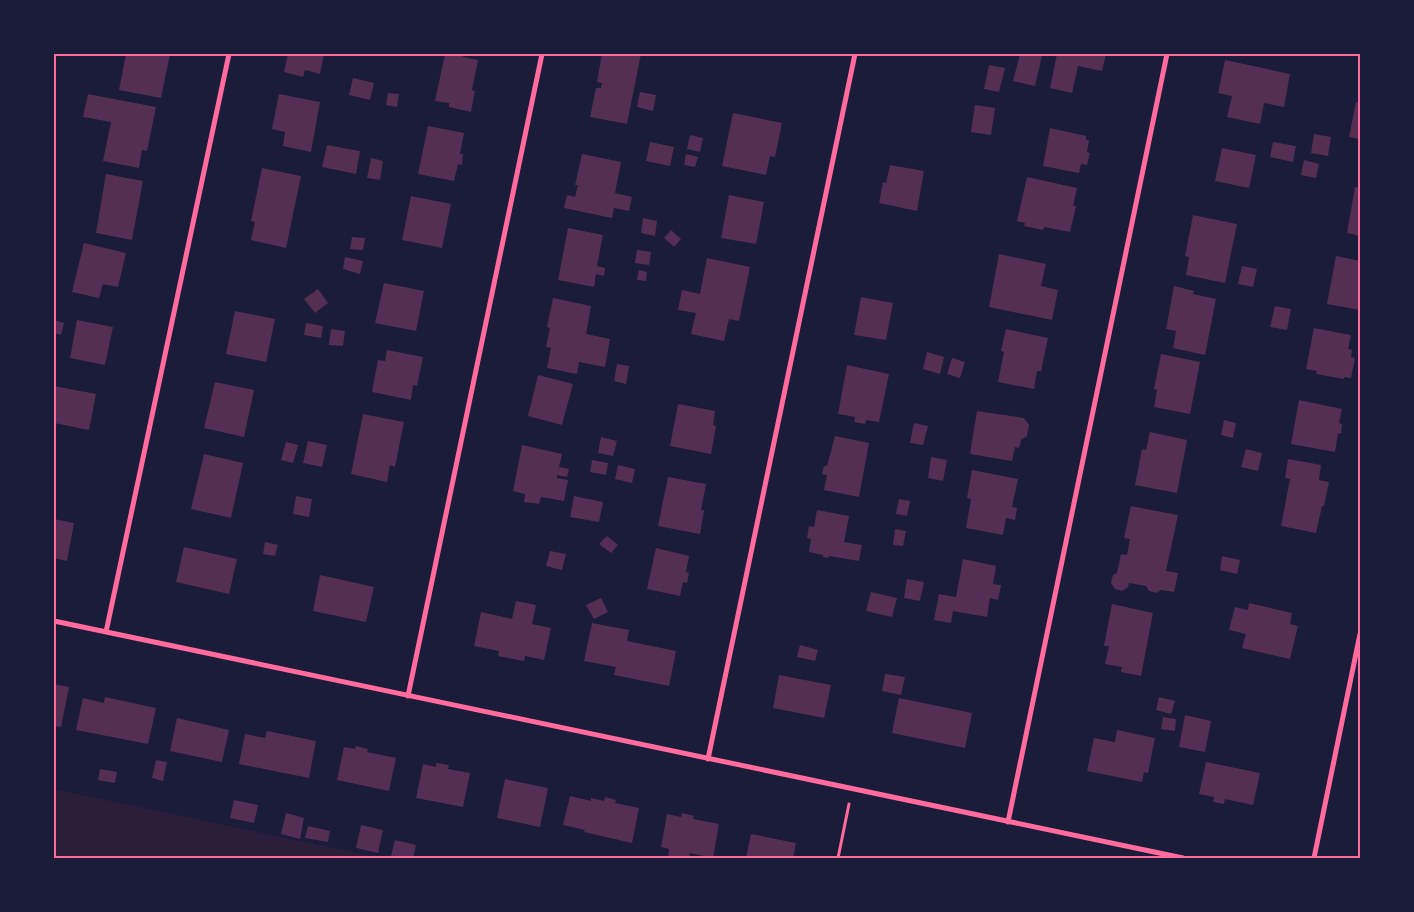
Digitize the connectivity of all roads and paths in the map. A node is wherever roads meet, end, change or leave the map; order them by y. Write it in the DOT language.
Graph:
graph roads {
  1 [pos="229,54"];
  2 [pos="542,54"];
  3 [pos="855,54"];
  4 [pos="1167,54"];
  5 [pos="54,621"];
  6 [pos="106,632"];
  7 [pos="1360,634"];
  8 [pos="408,696"];
  9 [pos="708,759"];
  10 [pos="853,789"];
  11 [pos="1008,822"];
  12 [pos="838,858"];
  13 [pos="1183,858"];
  14 [pos="1314,858"];
  1 -- 6 [label="street"];
  2 -- 8 [label="street"];
  3 -- 9 [label="street"];
  4 -- 11 [label="street"];
  5 -- 6 [label="street"];
  6 -- 8 [label="street"];
  7 -- 14 [label="street"];
  8 -- 9 [label="street"];
  9 -- 10 [label="street"];
  10 -- 11 [label="street"];
  10 -- 12 [label="path"];
  11 -- 13 [label="street"];
}
